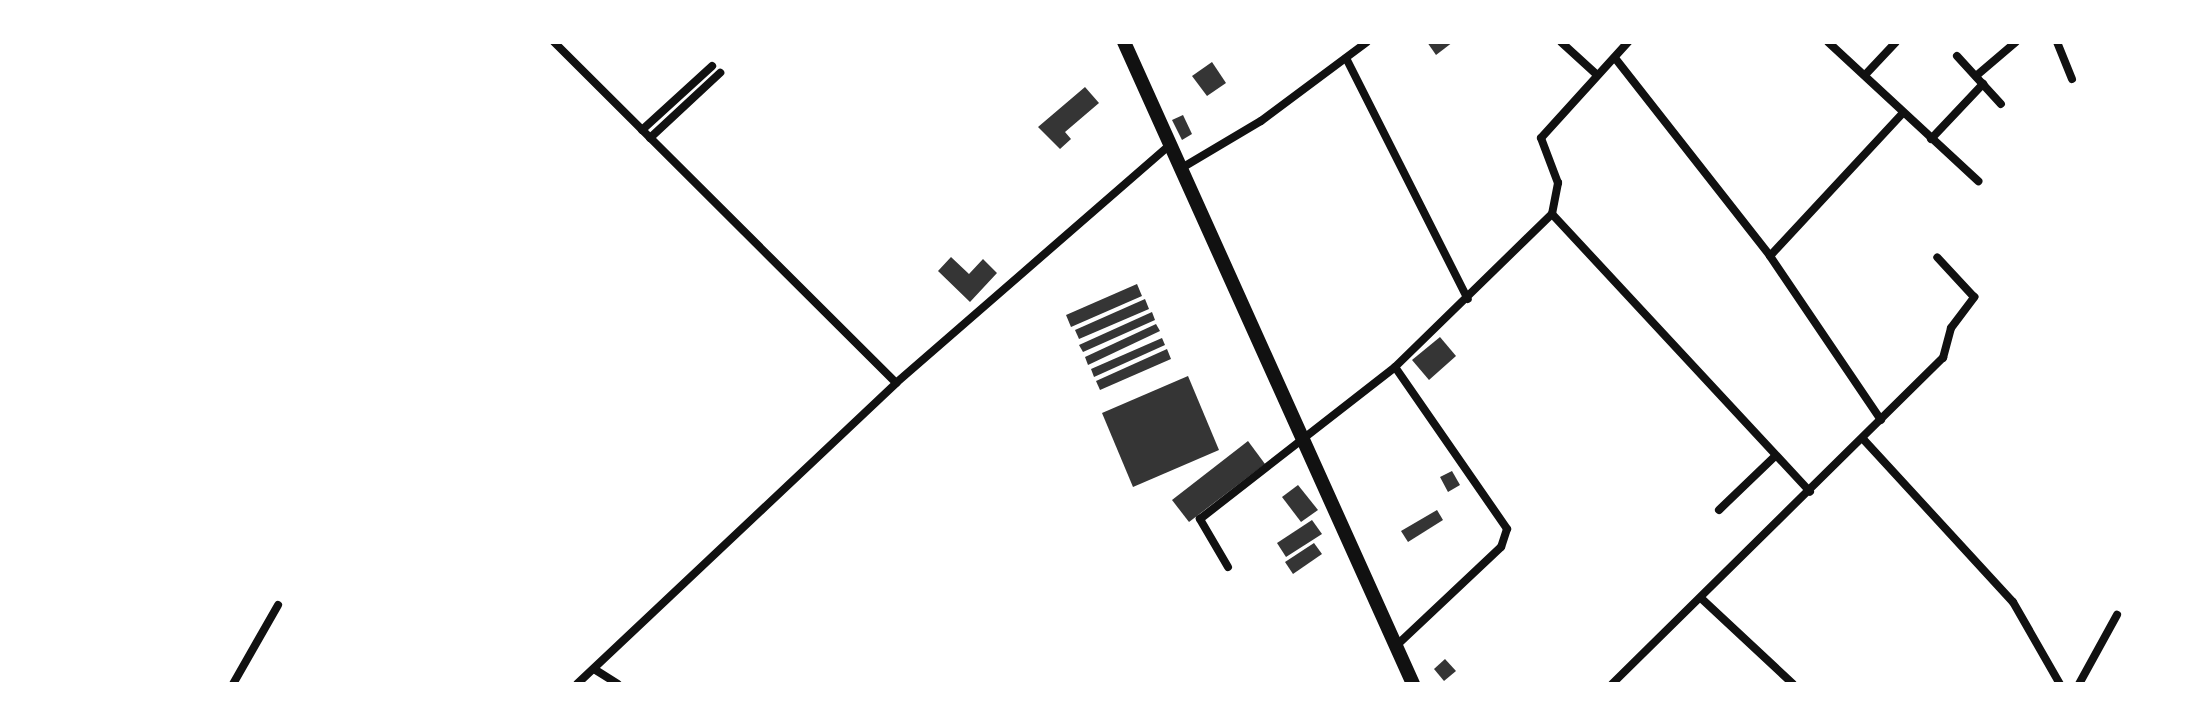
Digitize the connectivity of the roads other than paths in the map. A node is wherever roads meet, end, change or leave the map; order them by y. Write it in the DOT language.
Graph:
graph roads {
  1 [pos="554,42"];
  2 [pos="1124,42"];
  3 [pos="1367,42"];
  4 [pos="1561,42"];
  5 [pos="1628,42"];
  6 [pos="1828,42"];
  7 [pos="1896,42"];
  8 [pos="2016,42"];
  9 [pos="2057,42"];
  10 [pos="1957,56"];
  11 [pos="1346,58"];
  12 [pos="1615,58"];
  13 [pos="712,66"];
  14 [pos="720,73"];
  15 [pos="1595,73"];
  16 [pos="1865,75"];
  17 [pos="1976,76"];
  18 [pos="2072,79"];
  19 [pos="1983,84"];
  20 [pos="2001,104"];
  21 [pos="1902,114"];
  22 [pos="642,130"];
  23 [pos="650,138"];
  24 [pos="1931,139"];
  25 [pos="1169,146"];
  26 [pos="1179,169"];
  27 [pos="1978,181"];
  28 [pos="1552,214"];
  29 [pos="1770,256"];
  30 [pos="1937,257"];
  31 [pos="1468,299"];
  32 [pos="1395,367"];
  33 [pos="896,383"];
  34 [pos="1881,420"];
  35 [pos="1300,439"];
  36 [pos="1864,440"];
  37 [pos="1774,457"];
  38 [pos="1810,492"];
  39 [pos="1719,510"];
  40 [pos="1228,567"];
  41 [pos="1703,600"];
  42 [pos="278,605"];
  43 [pos="2117,615"];
  44 [pos="1395,646"];
  45 [pos="594,669"];
  46 [pos="233,684"];
  47 [pos="577,684"];
  48 [pos="618,684"];
  49 [pos="1413,684"];
  50 [pos="1612,684"];
  51 [pos="1793,684"];
  52 [pos="2060,684"];
  53 [pos="2079,684"];
  1 -- 22 [label="street"];
  2 -- 25 [label="main road"];
  3 -- 11 [label="street"];
  4 -- 15 [label="street"];
  5 -- 12 [label="street"];
  6 -- 16 [label="street"];
  7 -- 16 [label="street"];
  8 -- 17 [label="street"];
  9 -- 18 [label="street"];
  10 -- 17 [label="street"];
  11 -- 26 [label="street"];
  11 -- 31 [label="street"];
  12 -- 15 [label="street"];
  12 -- 29 [label="street"];
  13 -- 22 [label="street"];
  14 -- 23 [label="street"];
  15 -- 28 [label="street"];
  16 -- 21 [label="street"];
  17 -- 19 [label="street"];
  19 -- 20 [label="street"];
  19 -- 24 [label="street"];
  21 -- 24 [label="street"];
  21 -- 29 [label="street"];
  22 -- 23 [label="street"];
  23 -- 33 [label="street"];
  24 -- 27 [label="street"];
  25 -- 26 [label="main road"];
  25 -- 33 [label="street"];
  26 -- 35 [label="main road"];
  28 -- 31 [label="street"];
  28 -- 37 [label="street"];
  29 -- 34 [label="street"];
  30 -- 34 [label="street"];
  31 -- 32 [label="street"];
  32 -- 35 [label="street"];
  32 -- 44 [label="street"];
  33 -- 45 [label="street"];
  34 -- 36 [label="street"];
  35 -- 40 [label="street"];
  35 -- 44 [label="main road"];
  36 -- 38 [label="street"];
  36 -- 52 [label="street"];
  37 -- 38 [label="street"];
  37 -- 39 [label="street"];
  38 -- 41 [label="street"];
  41 -- 50 [label="street"];
  41 -- 51 [label="street"];
  42 -- 46 [label="street"];
  43 -- 53 [label="street"];
  44 -- 49 [label="main road"];
  45 -- 47 [label="street"];
  45 -- 48 [label="street"];
}
